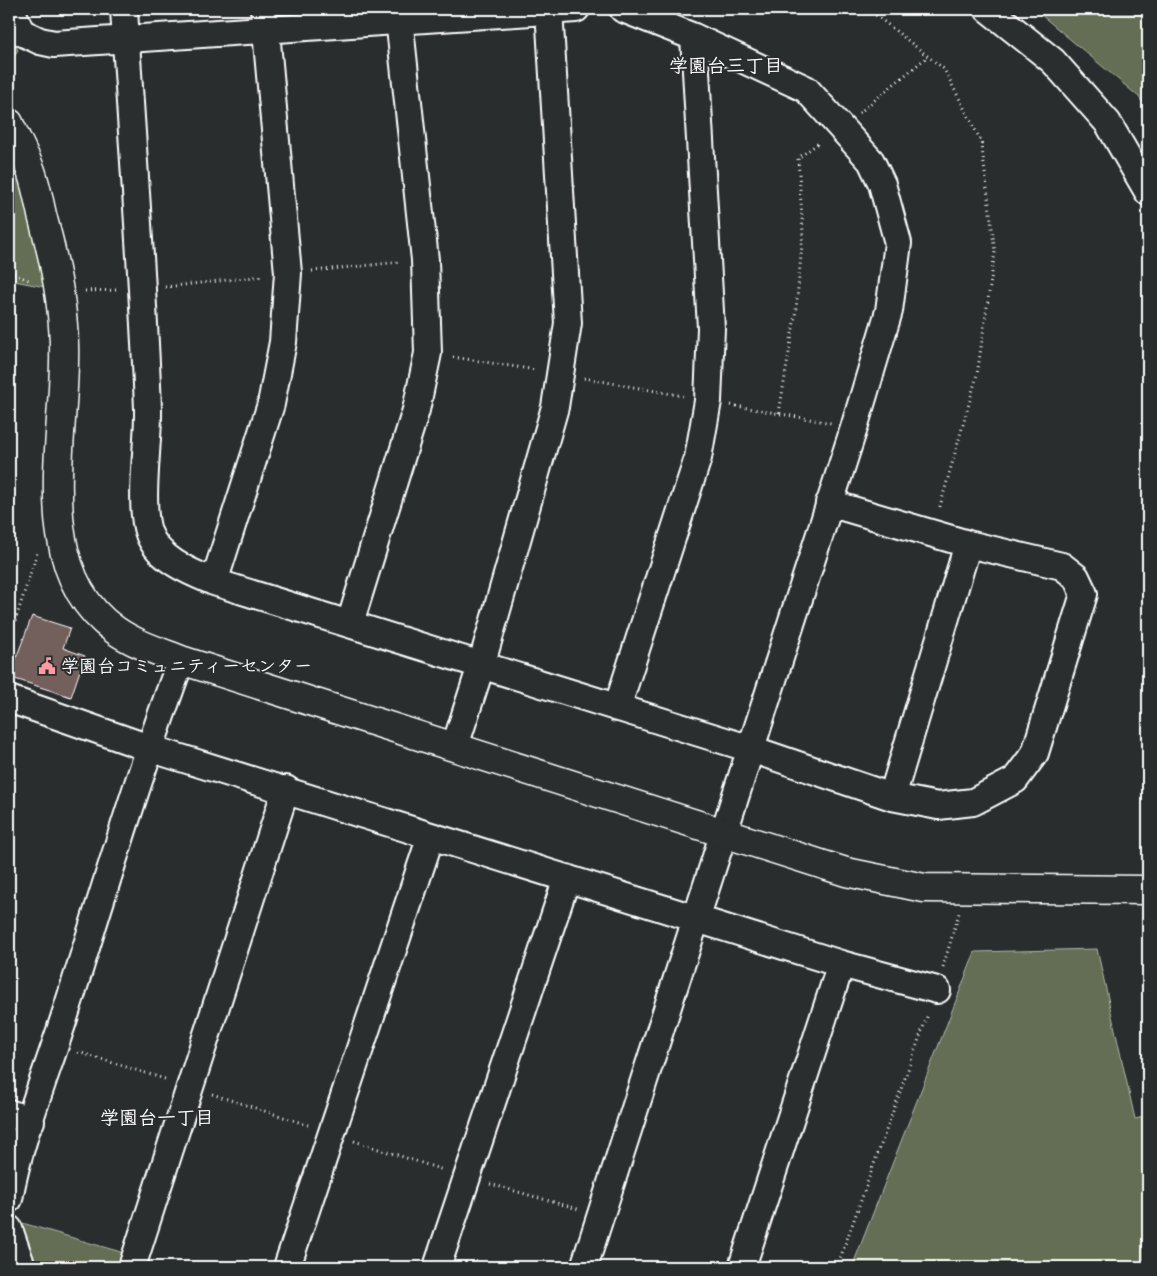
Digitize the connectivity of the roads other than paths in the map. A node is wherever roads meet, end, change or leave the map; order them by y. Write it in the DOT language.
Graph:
graph roads {
  1 [pos="11,9"];
  2 [pos="124,9"];
  3 [pos="549,9"];
  4 [pos="576,9"];
  5 [pos="623,9"];
  6 [pos="988,9"];
  7 [pos="399,14"];
  8 [pos="265,19"];
  9 [pos="125,37"];
  10 [pos="694,37"];
  11 [pos="9,123"];
  12 [pos="1148,192"];
  13 [pos="829,503"];
  14 [pos="968,544"];
  15 [pos="214,582"];
  16 [pos="350,623"];
  17 [pos="180,660"];
  18 [pos="481,666"];
  19 [pos="9,699"];
  20 [pos="617,708"];
  21 [pos="455,746"];
  22 [pos="149,748"];
  23 [pos="751,750"];
  24 [pos="286,789"];
  25 [pos="892,797"];
  26 [pos="725,832"];
  27 [pos="431,836"];
  28 [pos="567,878"];
  29 [pos="1148,890"];
  30 [pos="697,919"];
  31 [pos="841,964"];
  32 [pos="937,990"];
  33 [pos="20,1117"];
  34 [pos="9,1199"];
  35 [pos="9,1229"];
  36 [pos="22,1267"];
  37 [pos="132,1267"];
  38 [pos="287,1267"];
  39 [pos="437,1267"];
  40 [pos="584,1267"];
  41 [pos="742,1267"];
  1 -- 9 [label="street"];
  2 -- 9 [label="street"];
  3 -- 4 [label="street"];
  3 -- 7 [label="street"];
  3 -- 18 [label="street"];
  5 -- 10 [label="street"];
  6 -- 12 [label="street"];
  7 -- 8 [label="street"];
  7 -- 16 [label="street"];
  8 -- 9 [label="street"];
  8 -- 15 [label="street"];
  9 -- 15 [label="street"];
  10 -- 13 [label="street"];
  10 -- 20 [label="street"];
  11 -- 17 [label="street"];
  13 -- 14 [label="street"];
  13 -- 23 [label="street"];
  14 -- 25 [label="street"];
  14 -- 25 [label="street"];
  15 -- 16 [label="street"];
  16 -- 18 [label="street"];
  17 -- 21 [label="street"];
  17 -- 22 [label="street"];
  18 -- 20 [label="street"];
  18 -- 21 [label="street"];
  19 -- 22 [label="street"];
  20 -- 23 [label="street"];
  21 -- 26 [label="street"];
  22 -- 24 [label="street"];
  22 -- 33 [label="street"];
  23 -- 25 [label="street"];
  23 -- 26 [label="street"];
  24 -- 27 [label="street"];
  24 -- 37 [label="street"];
  26 -- 29 [label="street"];
  26 -- 30 [label="street"];
  27 -- 28 [label="street"];
  27 -- 38 [label="street"];
  28 -- 30 [label="street"];
  28 -- 39 [label="street"];
  30 -- 31 [label="street"];
  30 -- 40 [label="street"];
  31 -- 32 [label="street"];
  31 -- 41 [label="street"];
  33 -- 34 [label="street"];
  35 -- 36 [label="street"];
}
